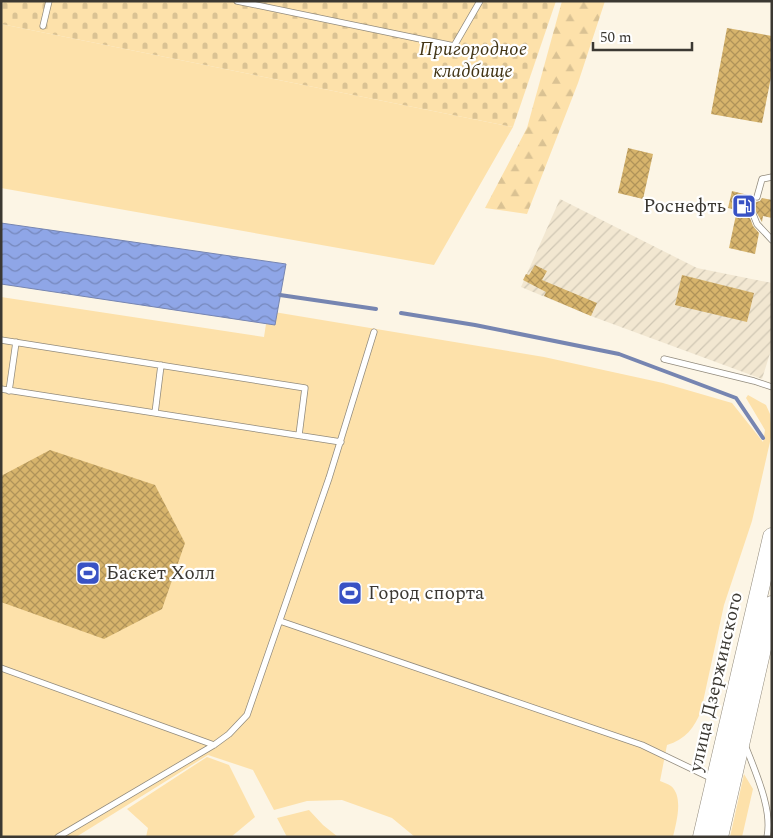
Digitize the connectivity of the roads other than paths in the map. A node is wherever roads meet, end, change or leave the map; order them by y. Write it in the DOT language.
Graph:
graph roads {
  1 [pos="49,1"];
  2 [pos="237,1"];
  3 [pos="480,1"];
  4 [pos="43,26"];
  5 [pos="772,178"];
  6 [pos="757,197"];
  7 [pos="753,214"];
  8 [pos="772,240"];
  9 [pos="374,332"];
  10 [pos="1,340"];
  11 [pos="16,342"];
  12 [pos="664,359"];
  13 [pos="161,365"];
  14 [pos="772,387"];
  15 [pos="1,389"];
  16 [pos="8,390"];
  17 [pos="155,413"];
  18 [pos="299,435"];
  19 [pos="341,442"];
  20 [pos="772,537"];
  21 [pos="772,605"];
  22 [pos="280,621"];
  23 [pos="1,668"];
  24 [pos="742,738"];
  25 [pos="214,744"];
  26 [pos="723,784"];
  27 [pos="58,837"];
  28 [pos="702,837"];
  29 [pos="719,837"];
  30 [pos="766,837"];
  1 -- 4 [label="lane"];
  2 -- 3 [label="lane"];
  5 -- 6 [label="lane"];
  7 -- 8 [label="lane"];
  9 -- 19 [label="lane"];
  10 -- 11 [label="lane"];
  11 -- 13 [label="lane"];
  11 -- 16 [label="lane"];
  12 -- 14 [label="lane"];
  13 -- 17 [label="lane"];
  13 -- 18 [label="lane"];
  15 -- 16 [label="lane"];
  16 -- 17 [label="lane"];
  17 -- 18 [label="lane"];
  18 -- 19 [label="lane"];
  19 -- 22 [label="lane"];
  20 -- 26 [label="main road, улица Дзержинского"];
  21 -- 24 [label="main road, улица Дзержинского"];
  22 -- 25 [label="lane"];
  22 -- 26 [label="lane"];
  23 -- 25 [label="lane"];
  24 -- 26 [label="main road, улица Дзержинского"];
  24 -- 30 [label="lane"];
  25 -- 27 [label="lane"];
  26 -- 28 [label="main road, улица Дзержинского"];
  26 -- 29 [label="main road, улица Дзержинского"];
}
